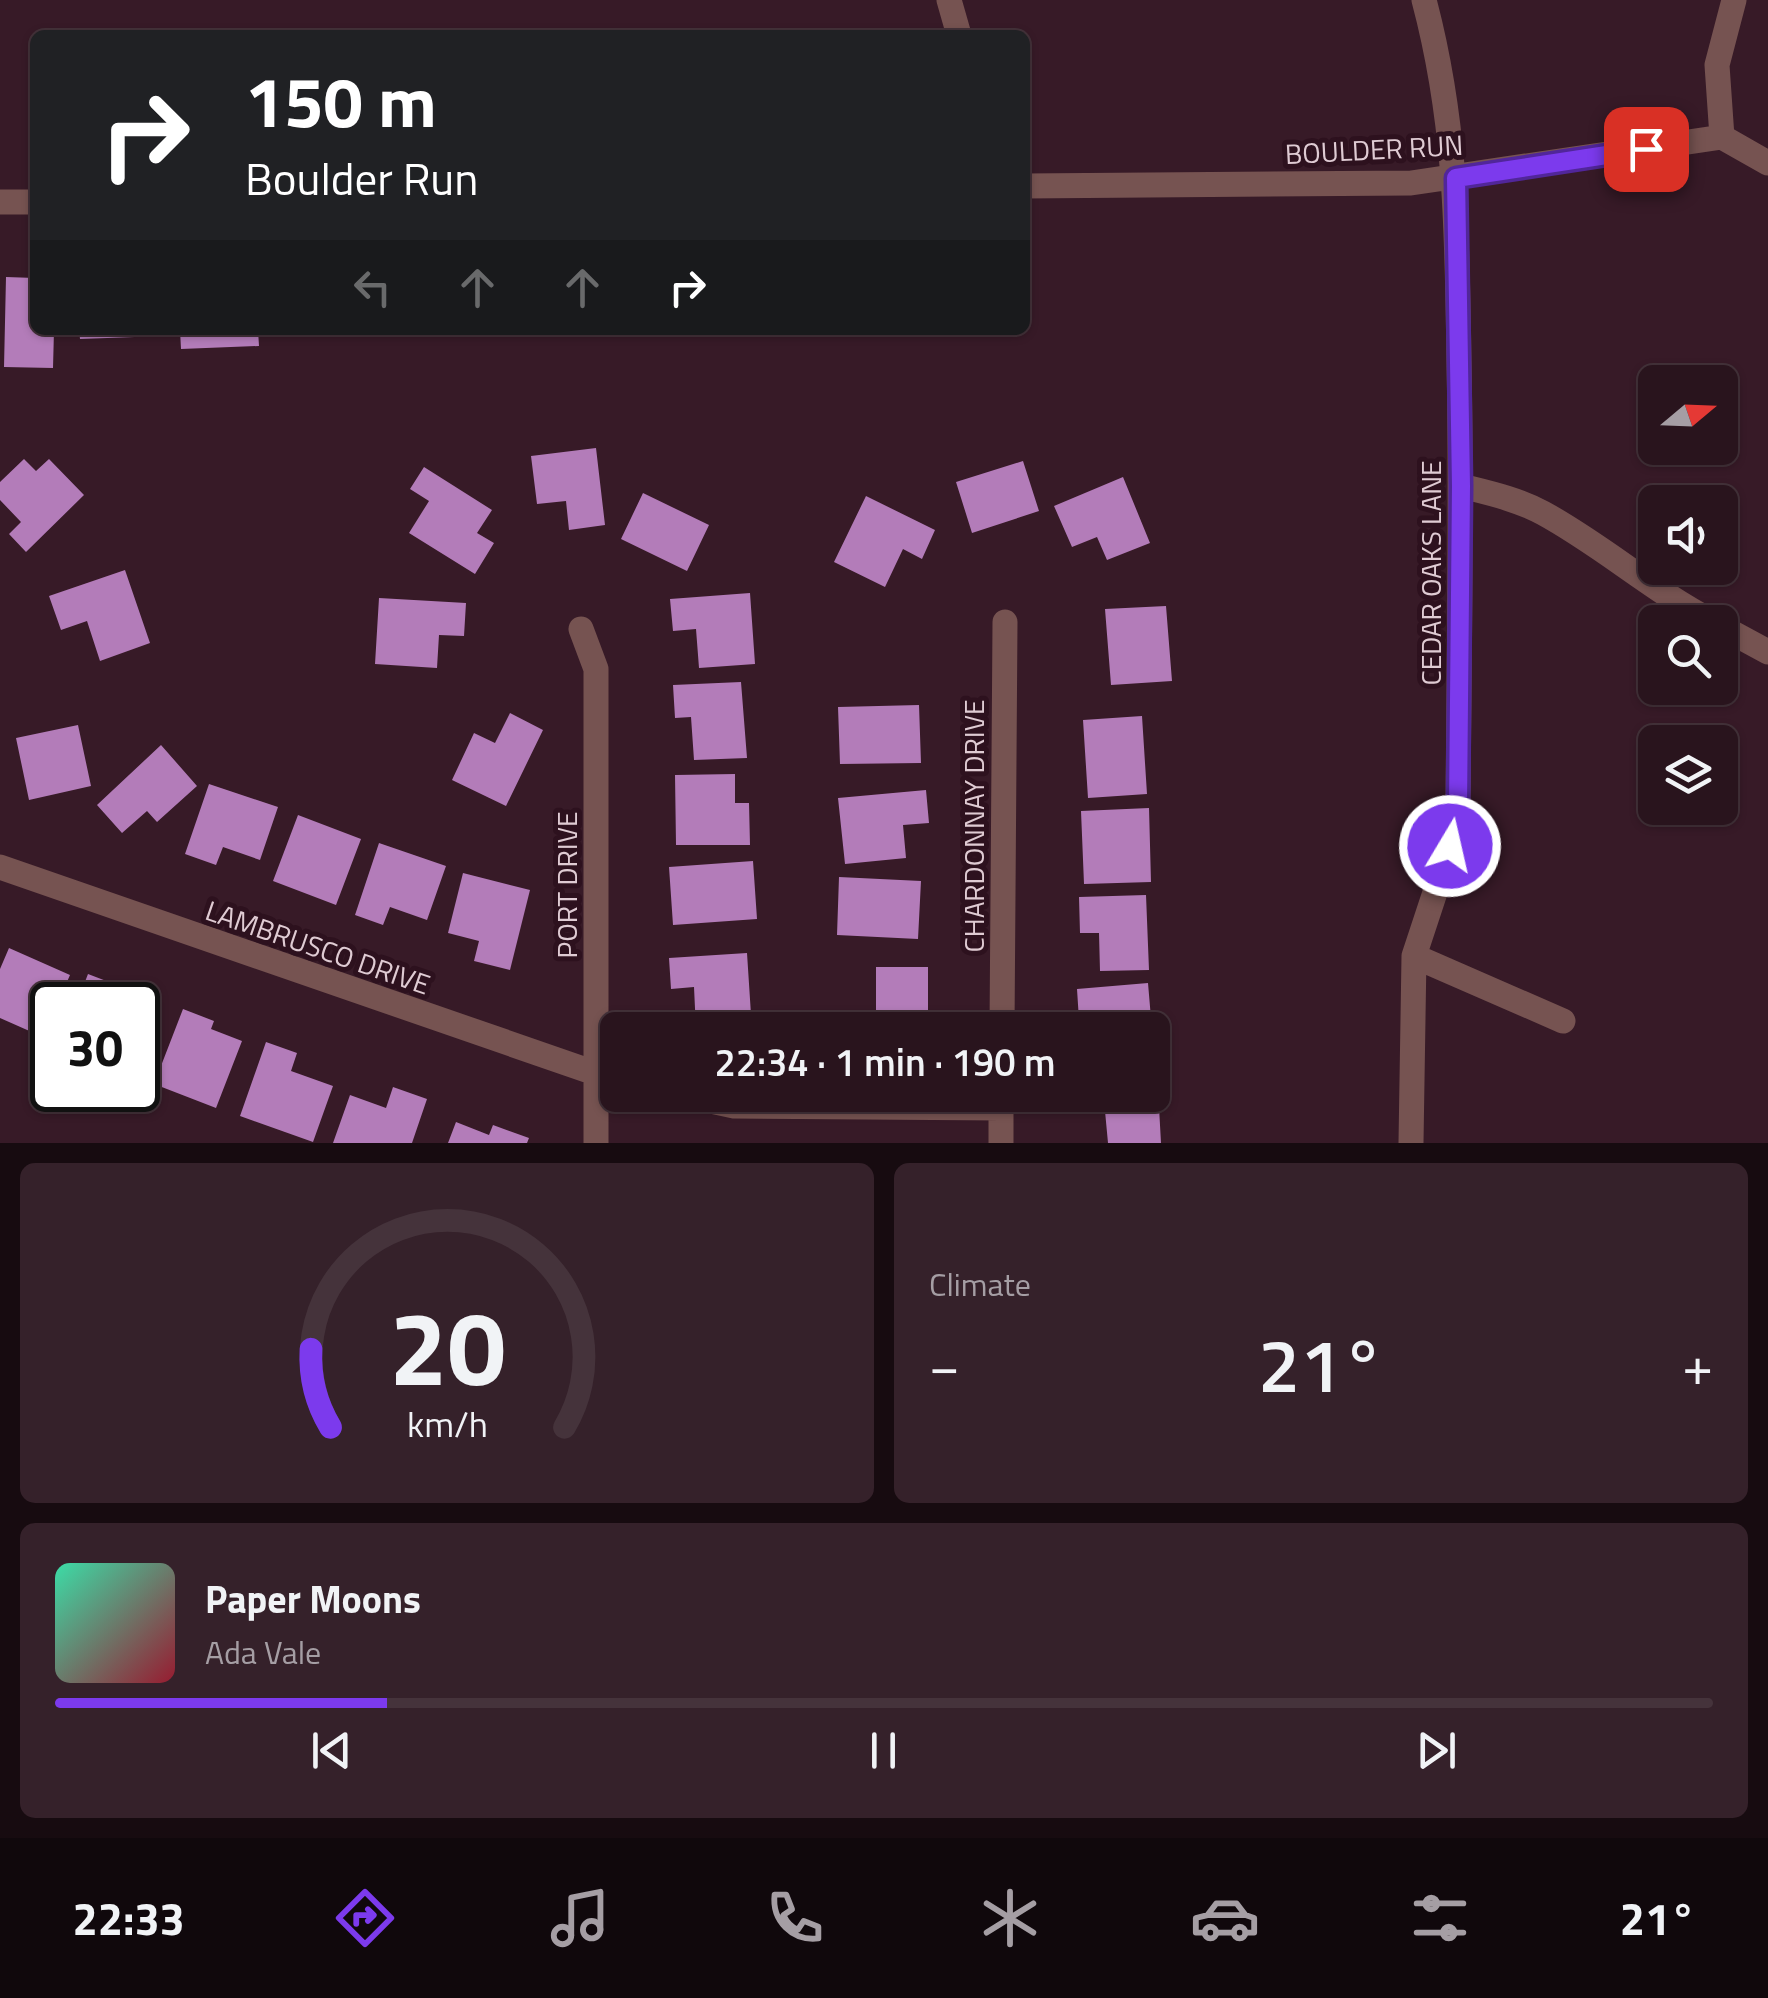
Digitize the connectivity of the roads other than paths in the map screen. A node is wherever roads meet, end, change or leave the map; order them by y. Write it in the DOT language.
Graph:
graph roads {
  1 [pos="949,0"];
  2 [pos="1424,0"];
  3 [pos="1734,0"];
  4 [pos="958,30"];
  5 [pos="1722,137"];
  6 [pos="1768,164"];
  7 [pos="1456,178"];
  8 [pos="1030,186"];
  9 [pos="0,202"];
  10 [pos="30,202"];
  11 [pos="1461,486"];
  12 [pos="1680,605"];
  13 [pos="1005,622"];
  14 [pos="581,630"];
  15 [pos="1738,636"];
  16 [pos="1768,652"];
  17 [pos="0,868"];
  18 [pos="1414,956"];
  19 [pos="605,1012"];
  20 [pos="1002,1012"];
  21 [pos="1563,1021"];
  22 [pos="600,1076"];
  23 [pos="601,1112"];
  24 [pos="1001,1112"];
  25 [pos="596,1143"];
  26 [pos="1001,1143"];
  27 [pos="1411,1143"];
  1 -- 4 [label="street"];
  2 -- 7 [label="street, CEDAR OAKS LANE"];
  3 -- 5 [label="street"];
  5 -- 6 [label="street"];
  5 -- 7 [label="street, BOULDER RUN"];
  7 -- 8 [label="street, BOULDER RUN"];
  7 -- 11 [label="street, CEDAR OAKS LANE"];
  9 -- 10 [label="street"];
  11 -- 12 [label="street"];
  11 -- 18 [label="street, CEDAR OAKS LANE"];
  13 -- 20 [label="street, CHARDONNAY DRIVE"];
  14 -- 19 [label="street, PORT DRIVE"];
  15 -- 16 [label="street"];
  17 -- 22 [label="street, LAMBRUSCO DRIVE"];
  18 -- 21 [label="street"];
  18 -- 27 [label="street, CEDAR OAKS LANE"];
  23 -- 25 [label="street, PORT DRIVE"];
  24 -- 26 [label="street"];
}
